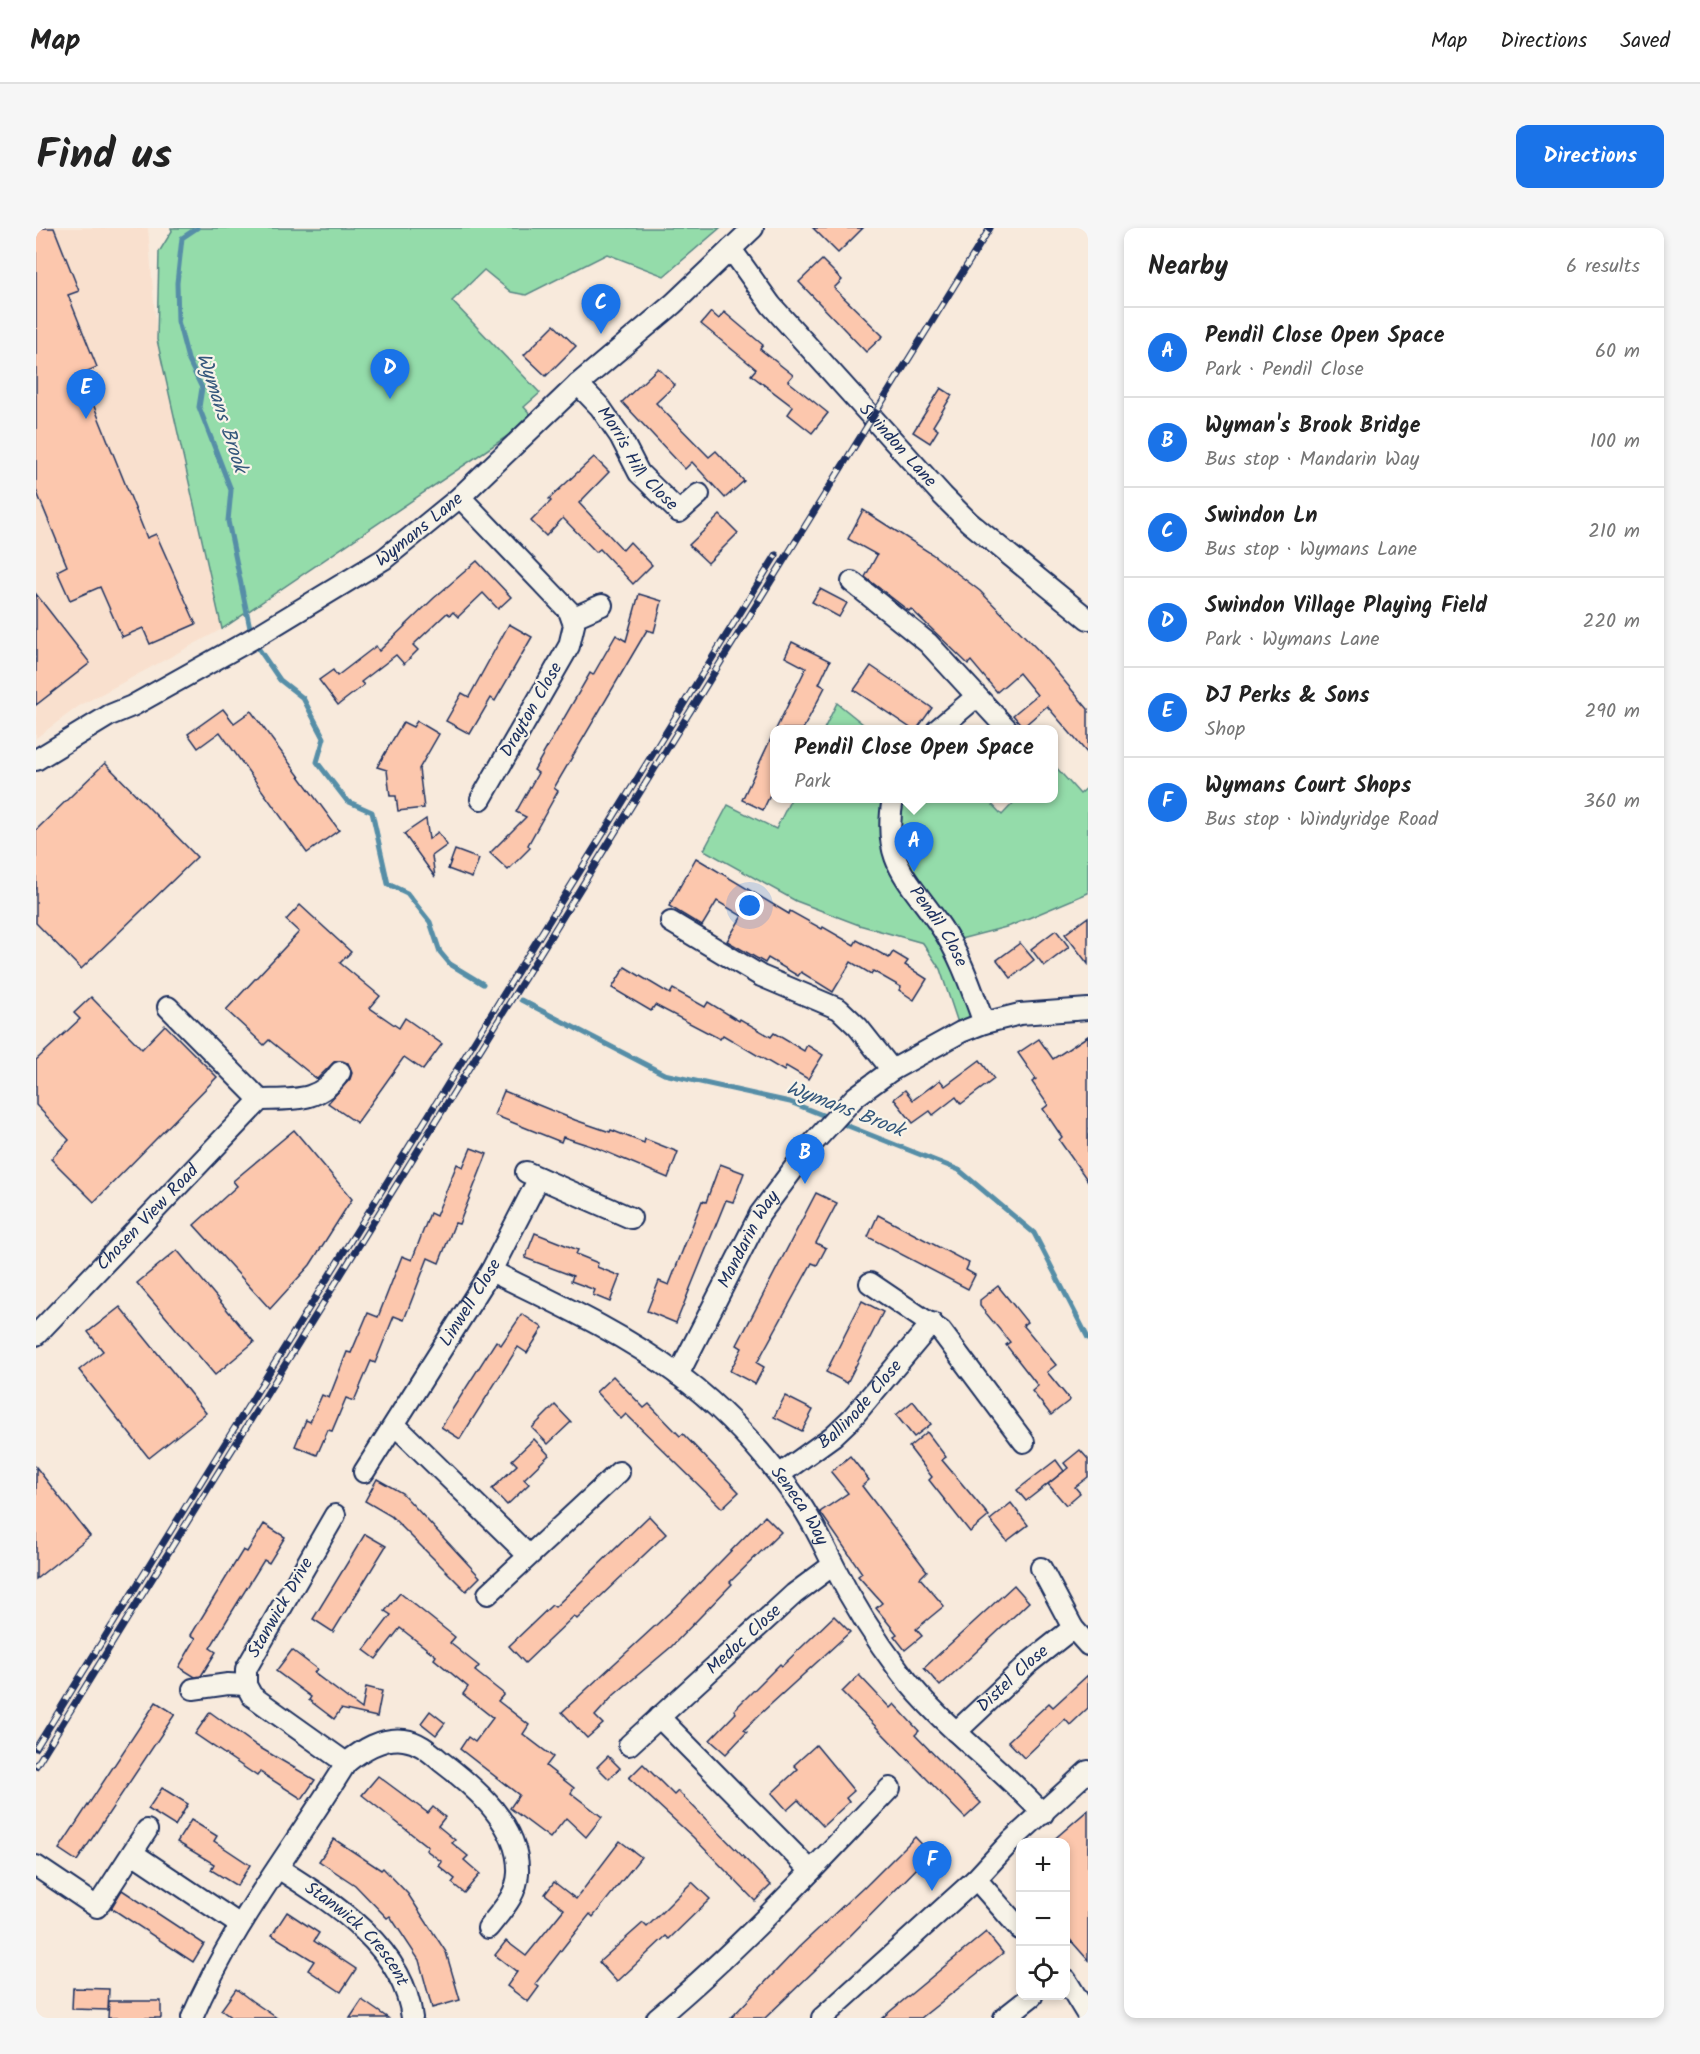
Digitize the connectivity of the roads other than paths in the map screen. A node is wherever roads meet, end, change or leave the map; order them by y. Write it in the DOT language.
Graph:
graph roads {
  1 [pos="753,228"];
  2 [pos="731,249"];
  3 [pos="578,384"];
  4 [pos="699,494"];
  5 [pos="460,497"];
  6 [pos="852,582"];
  7 [pos="602,605"];
  8 [pos="572,618"];
  9 [pos="1088,619"];
  10 [pos="976,697"];
  11 [pos="943,725"];
  12 [pos="1004,725"];
  13 [pos="36,760"];
  14 [pos="481,799"];
  15 [pos="893,803"];
  16 [pos="670,922"];
  17 [pos="168,1007"];
  18 [pos="1088,1009"];
  19 [pos="984,1023"];
  20 [pos="892,1070"];
  21 [pos="340,1072"];
  22 [pos="260,1100"];
  23 [pos="631,1218"];
  24 [pos="491,1271"];
  25 [pos="870,1283"];
  26 [pos="932,1323"];
  27 [pos="36,1335"];
  28 [pos="678,1375"];
  29 [pos="395,1425"];
  30 [pos="1024,1442"];
  31 [pos="364,1472"];
  32 [pos="619,1472"];
  33 [pos="779,1475"];
  34 [pos="335,1515"];
  35 [pos="528,1555"];
  36 [pos="833,1565"];
  37 [pos="1041,1568"];
  38 [pos="488,1594"];
  39 [pos="1073,1628"];
  40 [pos="1088,1645"];
  41 [pos="246,1685"];
  42 [pos="193,1689"];
  43 [pos="659,1717"];
  44 [pos="956,1732"];
  45 [pos="629,1745"];
  46 [pos="346,1763"];
  47 [pos="1088,1771"];
  48 [pos="890,1788"];
  49 [pos="1043,1814"];
  50 [pos="147,1830"];
  51 [pos="134,1854"];
  52 [pos="36,1866"];
  53 [pos="278,1868"];
  54 [pos="811,1871"];
  55 [pos="976,1879"];
  56 [pos="493,1916"];
  57 [pos="1016,1924"];
  58 [pos="240,1925"];
  59 [pos="1076,1985"];
  60 [pos="1026,2000"];
  61 [pos="1088,2016"];
  62 [pos="192,2018"];
  63 [pos="412,2018"];
  64 [pos="657,2018"];
  65 [pos="822,2018"];
  66 [pos="1004,2018"];
  1 -- 2 [label="street, Wymans Lane"];
  2 -- 3 [label="street, Wymans Lane"];
  2 -- 9 [label="street, Swindon Lane"];
  3 -- 4 [label="street, Morris Hill Close"];
  3 -- 5 [label="street, Wymans Lane"];
  5 -- 8 [label="street"];
  5 -- 13 [label="street, Wymans Lane"];
  6 -- 10 [label="street"];
  7 -- 8 [label="street"];
  8 -- 14 [label="street, Drayton Close"];
  10 -- 11 [label="street"];
  10 -- 12 [label="street"];
  15 -- 19 [label="street, Pendil Close"];
  16 -- 20 [label="street"];
  17 -- 22 [label="street"];
  18 -- 19 [label="street, Mandarin Way"];
  19 -- 20 [label="street, Mandarin Way"];
  20 -- 28 [label="street, Mandarin Way"];
  21 -- 22 [label="street"];
  22 -- 27 [label="street, Chosen View Road"];
  23 -- 24 [label="street, Linwell Close"];
  24 -- 28 [label="street, Seneca Way"];
  24 -- 29 [label="street, Linwell Close"];
  25 -- 26 [label="street"];
  26 -- 30 [label="street"];
  26 -- 33 [label="street, Ballinode Close"];
  28 -- 33 [label="street, Seneca Way"];
  29 -- 31 [label="street, Linwell Close"];
  29 -- 35 [label="street"];
  32 -- 35 [label="street"];
  33 -- 36 [label="street, Seneca Way"];
  34 -- 41 [label="street, Stanwick Drive"];
  35 -- 38 [label="street"];
  36 -- 43 [label="street, Medoc Close"];
  36 -- 44 [label="street, Seneca Way"];
  37 -- 39 [label="street"];
  39 -- 40 [label="street"];
  39 -- 44 [label="street, Distel Close"];
  41 -- 42 [label="street"];
  41 -- 46 [label="street"];
  43 -- 45 [label="street, Medoc Close"];
  43 -- 54 [label="street"];
  44 -- 49 [label="street, Seneca Way"];
  46 -- 53 [label="street"];
  46 -- 56 [label="street"];
  47 -- 49 [label="street"];
  48 -- 54 [label="street"];
  49 -- 55 [label="street"];
  50 -- 51 [label="street"];
  51 -- 52 [label="street"];
  51 -- 58 [label="street"];
  53 -- 58 [label="street"];
  53 -- 63 [label="street, Stanwick Crescent"];
  54 -- 64 [label="street"];
  55 -- 57 [label="street"];
  55 -- 65 [label="street"];
  58 -- 62 [label="street"];
  59 -- 61 [label="street"];
  60 -- 66 [label="street"];
}
